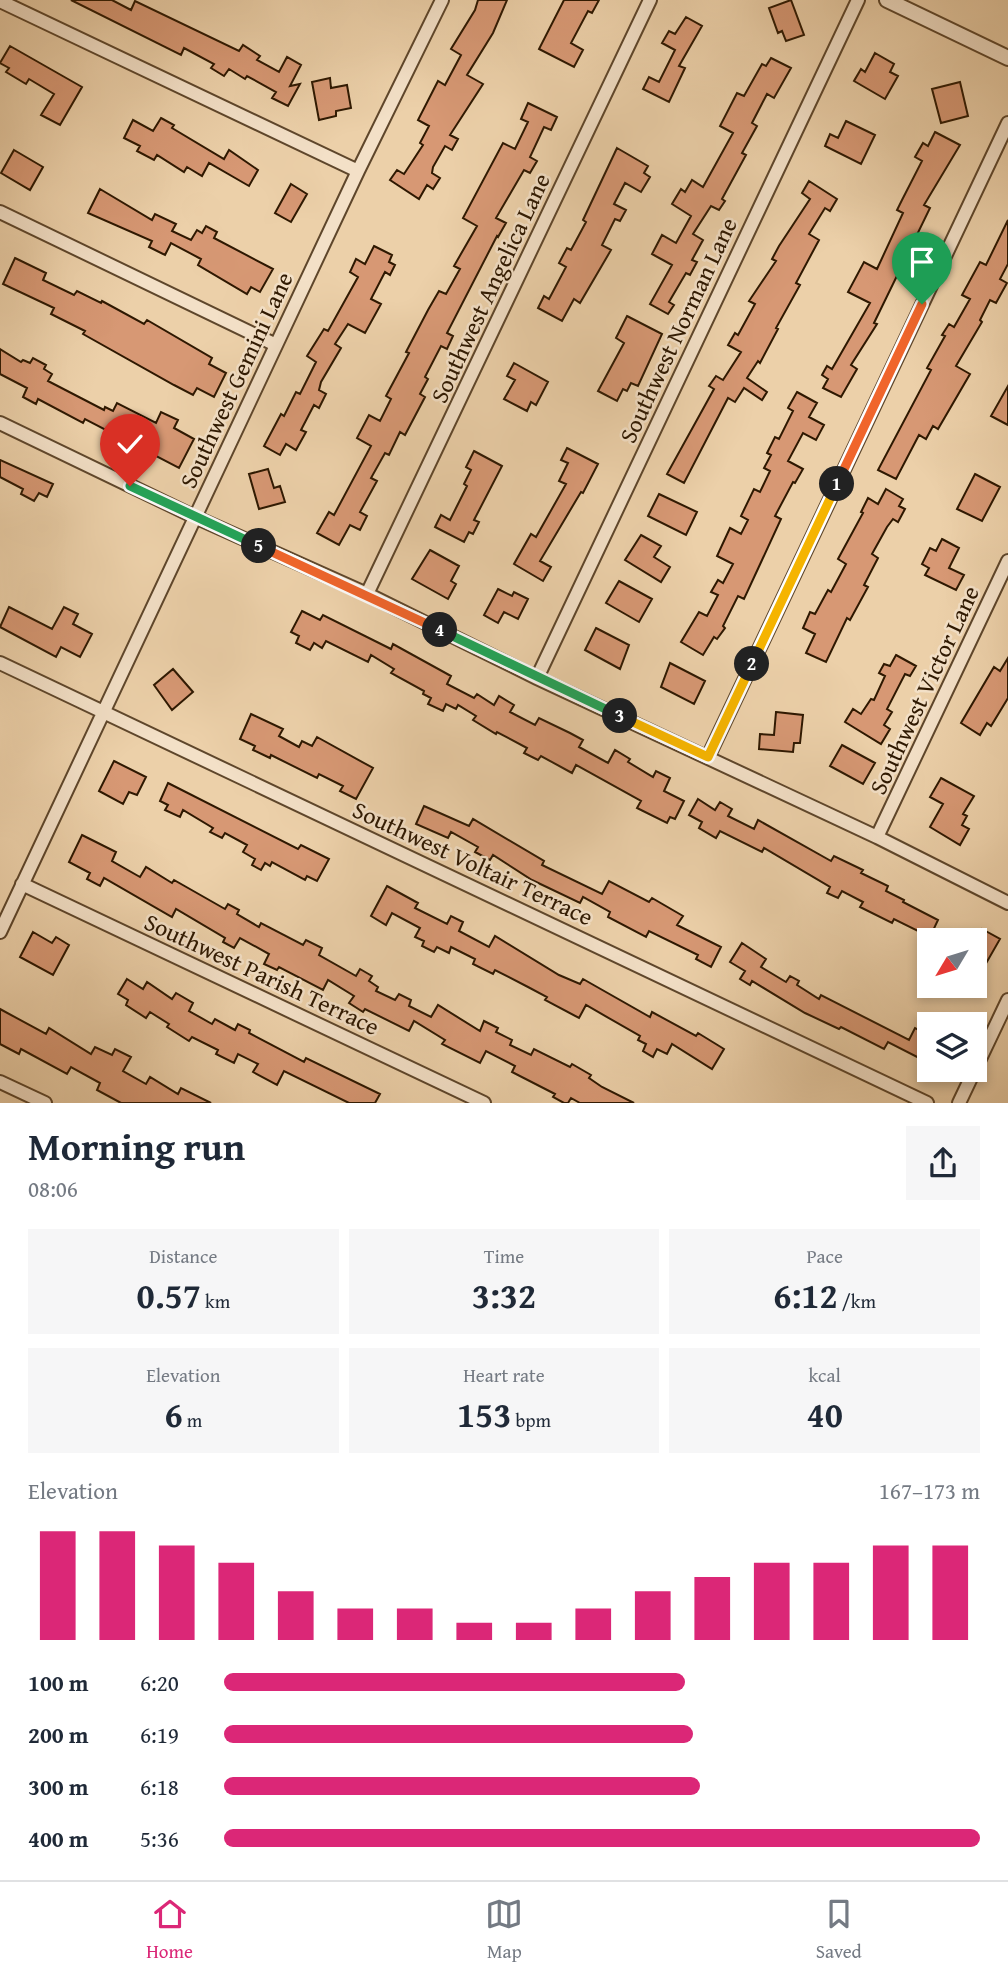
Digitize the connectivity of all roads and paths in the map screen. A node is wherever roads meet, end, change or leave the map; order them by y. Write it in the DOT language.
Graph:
graph roads {
  1 [pos="650,0"];
  2 [pos="858,0"];
  3 [pos="887,0"];
  4 [pos="0,1"];
  5 [pos="438,1"];
  6 [pos="1008,58"];
  7 [pos="1008,122"];
  8 [pos="358,171"];
  9 [pos="0,212"];
  10 [pos="276,345"];
  11 [pos="0,423"];
  12 [pos="195,517"];
  13 [pos="1008,561"];
  14 [pos="367,594"];
  15 [pos="0,663"];
  16 [pos="537,678"];
  17 [pos="103,710"];
  18 [pos="708,757"];
  19 [pos="877,837"];
  20 [pos="22,884"];
  21 [pos="1008,903"];
  22 [pos="0,932"];
  23 [pos="1008,1000"];
  24 [pos="0,1082"];
  25 [pos="45,1103"];
  26 [pos="484,1103"];
  27 [pos="927,1103"];
  28 [pos="959,1103"];
  1 -- 14 [label="street, Southwest Angelica Lane"];
  2 -- 16 [label="street, Southwest Norman Lane"];
  3 -- 6 [label="street"];
  4 -- 8 [label="street"];
  5 -- 8 [label="street, Southwest Gemini Lane"];
  7 -- 18 [label="street"];
  8 -- 10 [label="street, Southwest Gemini Lane"];
  9 -- 10 [label="street"];
  10 -- 12 [label="street, Southwest Gemini Lane"];
  11 -- 12 [label="street"];
  12 -- 14 [label="street"];
  12 -- 17 [label="street, Southwest Gemini Lane"];
  13 -- 19 [label="street, Southwest Victor Lane"];
  14 -- 16 [label="street"];
  15 -- 17 [label="street, Southwest Voltair Terrace"];
  16 -- 18 [label="street"];
  17 -- 20 [label="street, Southwest Gemini Lane"];
  17 -- 27 [label="street, Southwest Voltair Terrace"];
  18 -- 19 [label="street"];
  19 -- 21 [label="street"];
  20 -- 22 [label="street, Southwest Gemini Lane"];
  20 -- 26 [label="street, Southwest Parish Terrace"];
  23 -- 28 [label="street"];
  24 -- 25 [label="street"];
}
